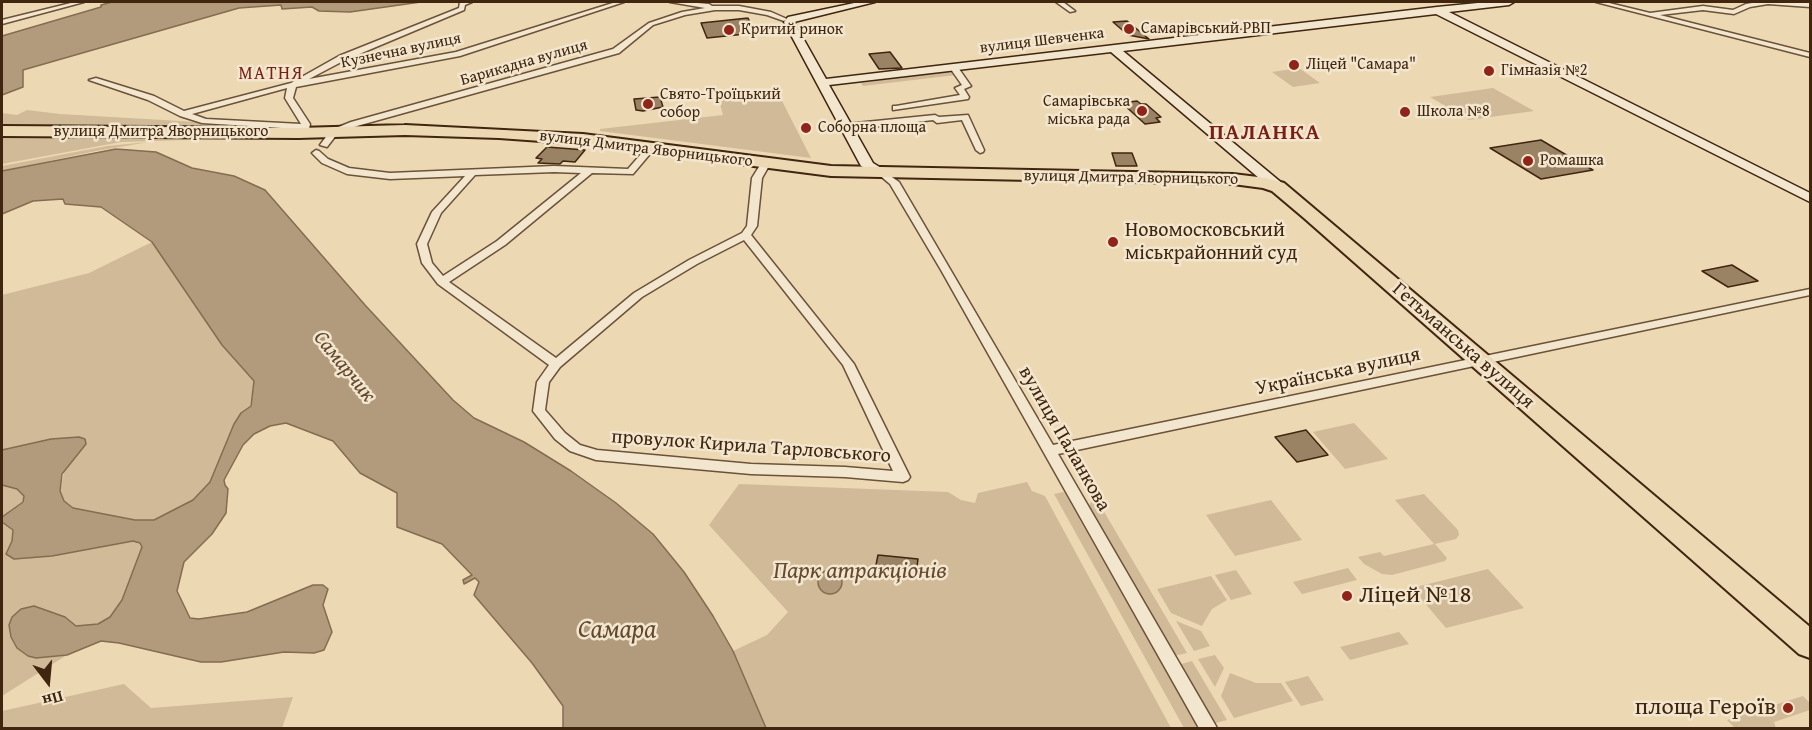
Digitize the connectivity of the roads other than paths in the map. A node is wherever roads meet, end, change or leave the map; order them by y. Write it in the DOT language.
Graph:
graph roads {
  1 [pos="81,2"];
  2 [pos="465,2"];
  3 [pos="621,2"];
  4 [pos="673,2"];
  5 [pos="870,2"];
  6 [pos="1059,2"];
  7 [pos="1509,2"];
  8 [pos="1599,2"];
  9 [pos="1735,2"];
  10 [pos="705,3"];
  11 [pos="1748,5"];
  12 [pos="1810,5"];
  13 [pos="716,8"];
  14 [pos="1437,10"];
  15 [pos="1072,11"];
  16 [pos="1648,15"];
  17 [pos="788,20"];
  18 [pos="2,22"];
  19 [pos="1114,49"];
  20 [pos="1810,55"];
  21 [pos="957,71"];
  22 [pos="93,80"];
  23 [pos="824,83"];
  24 [pos="291,86"];
  25 [pos="896,108"];
  26 [pos="183,114"];
  27 [pos="846,128"];
  28 [pos="302,130"];
  29 [pos="7,131"];
  30 [pos="329,139"];
  31 [pos="651,148"];
  32 [pos="980,150"];
  33 [pos="316,153"];
  34 [pos="765,164"];
  35 [pos="589,171"];
  36 [pos="472,173"];
  37 [pos="882,173"];
  38 [pos="1278,187"];
  39 [pos="1810,198"];
  40 [pos="746,235"];
  41 [pos="442,282"];
  42 [pos="1810,292"];
  43 [pos="1482,362"];
  44 [pos="556,364"];
  45 [pos="1049,451"];
  46 [pos="1810,645"];
  47 [pos="1208,729"];
  1 -- 18 [label="street"];
  2 -- 24 [label="street"];
  3 -- 24 [label="street, Кузнечна вулиця"];
  4 -- 10 [label="street"];
  5 -- 17 [label="street"];
  6 -- 15 [label="street"];
  7 -- 14 [label="street, вулиця Шевченка"];
  8 -- 16 [label="street"];
  9 -- 11 [label="street"];
  10 -- 13 [label="street"];
  11 -- 12 [label="street"];
  11 -- 16 [label="street"];
  13 -- 17 [label="street"];
  13 -- 30 [label="street, Барикадна вулиця"];
  14 -- 19 [label="street, вулиця Шевченка"];
  14 -- 39 [label="street"];
  16 -- 20 [label="street"];
  17 -- 23 [label="street"];
  19 -- 21 [label="street, вулиця Шевченка"];
  19 -- 38 [label="street, Гетьманська вулиця"];
  21 -- 23 [label="street, вулиця Шевченка"];
  21 -- 25 [label="street"];
  22 -- 26 [label="street"];
  23 -- 27 [label="street"];
  24 -- 26 [label="street, Кузнечна вулиця"];
  24 -- 28 [label="street"];
  26 -- 28 [label="street"];
  27 -- 32 [label="street"];
  27 -- 37 [label="street"];
  28 -- 29 [label="highway, вулиця Дмитра Яворницького"];
  28 -- 30 [label="highway, вулиця Дмитра Яворницького"];
  30 -- 31 [label="highway, вулиця Дмитра Яворницького"];
  31 -- 34 [label="highway, вулиця Дмитра Яворницького"];
  31 -- 35 [label="street"];
  33 -- 36 [label="street"];
  34 -- 37 [label="highway, вулиця Дмитра Яворницького"];
  34 -- 40 [label="street"];
  35 -- 36 [label="street"];
  35 -- 41 [label="street"];
  36 -- 41 [label="street"];
  37 -- 38 [label="highway, вулиця Дмитра Яворницького"];
  37 -- 45 [label="street, вулиця Паланкова"];
  38 -- 43 [label="highway, Гетьманська вулиця"];
  40 -- 44 [label="street, провулок Кирила Тарловського"];
  40 -- 44 [label="street, провулок Кирила Тарловського"];
  41 -- 44 [label="street"];
  42 -- 43 [label="street, Українська вулиця"];
  43 -- 45 [label="street, Українська вулиця"];
  43 -- 46 [label="highway, Гетьманська вулиця"];
  45 -- 47 [label="street, вулиця Паланкова"];
}
